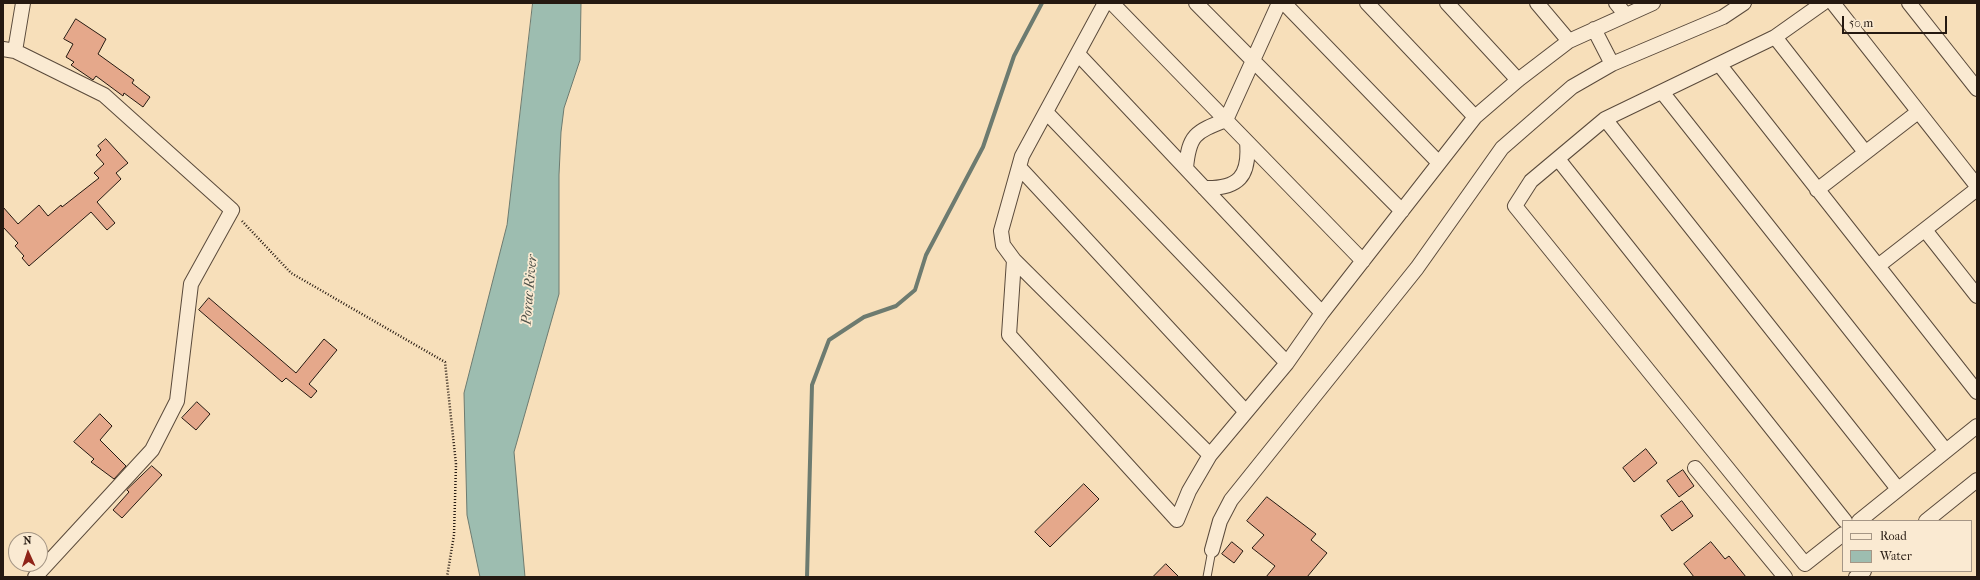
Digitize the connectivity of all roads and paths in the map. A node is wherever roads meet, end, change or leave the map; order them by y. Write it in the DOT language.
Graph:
graph roads {
  1 [pos="23,3"];
  2 [pos="1105,3"];
  3 [pos="1112,3"];
  4 [pos="1196,3"];
  5 [pos="1279,3"];
  6 [pos="1284,3"];
  7 [pos="1367,3"];
  8 [pos="1447,3"];
  9 [pos="1536,3"];
  10 [pos="1616,3"];
  11 [pos="1653,3"];
  12 [pos="1744,3"];
  13 [pos="1823,3"];
  14 [pos="1832,3"];
  15 [pos="1909,3"];
  16 [pos="1625,14"];
  17 [pos="1594,29"];
  18 [pos="1775,37"];
  19 [pos="1569,41"];
  20 [pos="9,50"];
  21 [pos="1078,54"];
  22 [pos="1253,60"];
  23 [pos="1612,64"];
  24 [pos="1719,64"];
  25 [pos="1518,80"];
  26 [pos="1977,89"];
  27 [pos="1662,92"];
  28 [pos="1046,112"];
  29 [pos="1918,112"];
  30 [pos="1475,117"];
  31 [pos="1605,119"];
  32 [pos="1226,120"];
  33 [pos="1247,142"];
  34 [pos="1865,152"];
  35 [pos="1558,159"];
  36 [pos="1439,163"];
  37 [pos="1019,167"];
  38 [pos="1186,168"];
  39 [pos="1204,188"];
  40 [pos="1977,188"];
  41 [pos="1818,190"];
  42 [pos="232,210"];
  43 [pos="1402,211"];
  44 [pos="1925,230"];
  45 [pos="1014,260"];
  46 [pos="1363,261"];
  47 [pos="1878,266"];
  48 [pos="1977,296"];
  49 [pos="1322,313"];
  50 [pos="1287,363"];
  51 [pos="1977,392"];
  52 [pos="1246,412"];
  53 [pos="1977,426"];
  54 [pos="1946,451"];
  55 [pos="1210,455"];
  56 [pos="1695,468"];
  57 [pos="1977,480"];
  58 [pos="1898,489"];
  59 [pos="1844,520"];
  60 [pos="1860,520"];
  61 [pos="1927,520"];
  62 [pos="1842,535"];
  63 [pos="1212,550"];
  64 [pos="35,577"];
  65 [pos="447,577"];
  66 [pos="1207,577"];
  67 [pos="1785,577"];
  1 -- 20 [label="street"];
  2 -- 21 [label="street"];
  3 -- 32 [label="street"];
  4 -- 22 [label="street"];
  5 -- 22 [label="street"];
  6 -- 36 [label="street"];
  7 -- 30 [label="street"];
  8 -- 25 [label="street"];
  9 -- 19 [label="street"];
  10 -- 16 [label="street"];
  11 -- 16 [label="street"];
  12 -- 23 [label="street"];
  13 -- 18 [label="street"];
  14 -- 29 [label="street"];
  15 -- 26 [label="street"];
  16 -- 17 [label="street"];
  17 -- 19 [label="street"];
  17 -- 23 [label="street"];
  18 -- 24 [label="street"];
  18 -- 34 [label="street"];
  19 -- 25 [label="street"];
  20 -- 42 [label="street"];
  21 -- 28 [label="street"];
  21 -- 38 [label="street"];
  22 -- 32 [label="street"];
  22 -- 43 [label="street"];
  23 -- 63 [label="street"];
  24 -- 27 [label="street"];
  24 -- 41 [label="street"];
  25 -- 30 [label="street"];
  27 -- 31 [label="street"];
  27 -- 54 [label="street"];
  28 -- 37 [label="street"];
  28 -- 50 [label="street"];
  29 -- 34 [label="street"];
  29 -- 40 [label="street"];
  30 -- 36 [label="street"];
  31 -- 35 [label="street"];
  31 -- 58 [label="street"];
  32 -- 33 [label="street"];
  32 -- 38 [label="street"];
  33 -- 39 [label="street"];
  33 -- 46 [label="street"];
  34 -- 41 [label="street"];
  35 -- 59 [label="street"];
  35 -- 62 [label="street"];
  36 -- 43 [label="street"];
  37 -- 45 [label="street"];
  37 -- 52 [label="street"];
  38 -- 39 [label="street"];
  39 -- 49 [label="street"];
  40 -- 44 [label="street"];
  41 -- 47 [label="street"];
  42 -- 64 [label="street"];
  42 -- 65 [label="path"];
  43 -- 46 [label="street"];
  44 -- 47 [label="street"];
  44 -- 48 [label="street"];
  45 -- 55 [label="street"];
  45 -- 55 [label="street"];
  46 -- 49 [label="street"];
  47 -- 51 [label="street"];
  49 -- 50 [label="street"];
  50 -- 52 [label="street"];
  52 -- 55 [label="street"];
  53 -- 54 [label="street"];
  54 -- 58 [label="street"];
  56 -- 67 [label="street"];
  57 -- 61 [label="street"];
  58 -- 60 [label="street"];
  63 -- 66 [label="lane"];
}
